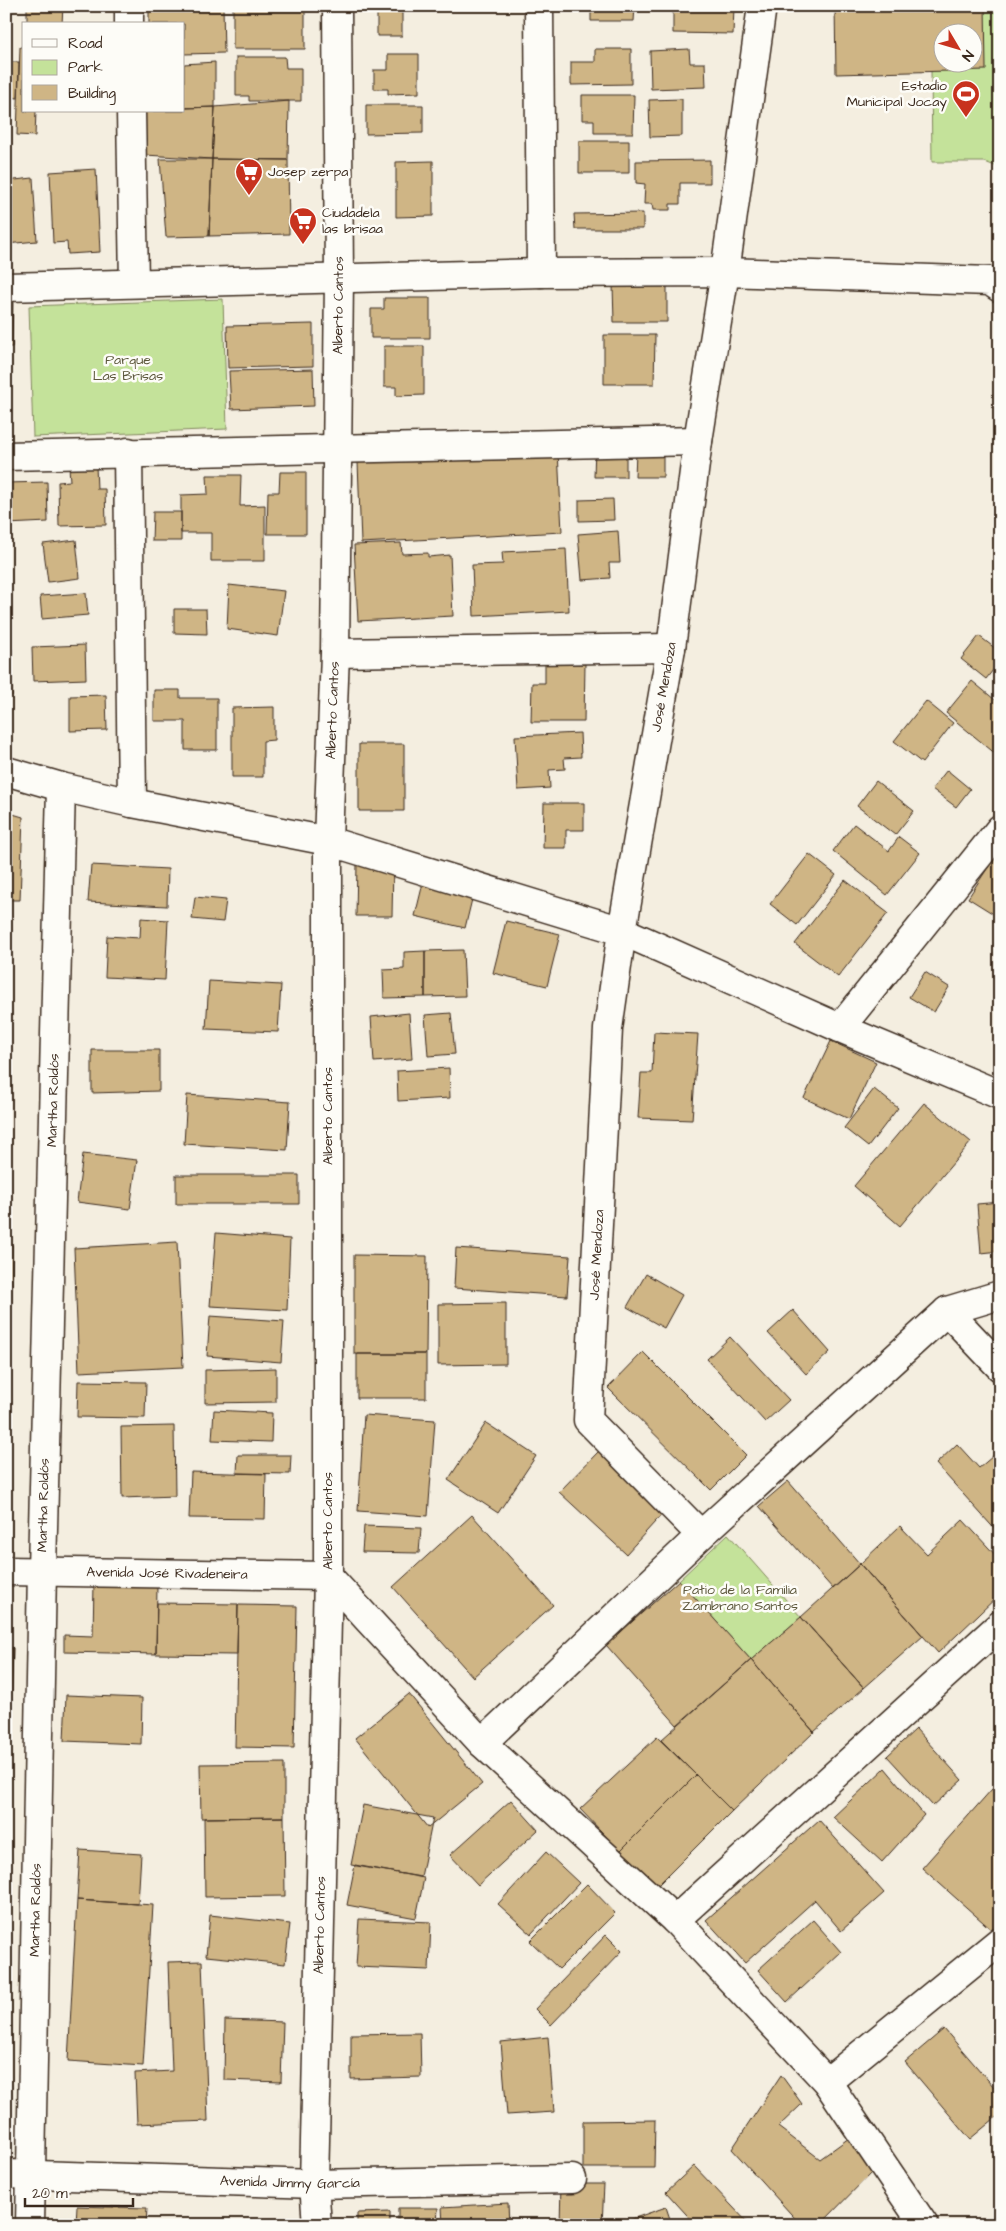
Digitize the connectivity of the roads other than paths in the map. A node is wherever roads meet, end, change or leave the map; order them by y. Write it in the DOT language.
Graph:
graph roads {
  1 [pos="129,6"];
  2 [pos="337,6"];
  3 [pos="539,6"];
  4 [pos="762,6"];
  5 [pos="129,22"];
  6 [pos="131,112"];
  7 [pos="725,272"];
  8 [pos="541,273"];
  9 [pos="339,278"];
  10 [pos="134,283"];
  11 [pos="6,288"];
  12 [pos="1000,288"];
  13 [pos="698,441"];
  14 [pos="336,449"];
  15 [pos="128,452"];
  16 [pos="6,456"];
  17 [pos="671,648"];
  18 [pos="335,653"];
  19 [pos="6,771"];
  20 [pos="61,787"];
  21 [pos="132,803"];
  22 [pos="1000,829"];
  23 [pos="328,841"];
  24 [pos="622,931"];
  25 [pos="840,1028"];
  26 [pos="1000,1095"];
  27 [pos="1000,1295"];
  28 [pos="947,1311"];
  29 [pos="1000,1367"];
  30 [pos="701,1535"];
  31 [pos="42,1570"];
  32 [pos="6,1571"];
  33 [pos="328,1576"];
  34 [pos="1000,1625"];
  35 [pos="482,1743"];
  36 [pos="675,1920"];
  37 [pos="1000,1941"];
  38 [pos="827,2082"];
  39 [pos="18,2174"];
  40 [pos="572,2179"];
  41 [pos="314,2184"];
  42 [pos="30,2225"];
  43 [pos="317,2225"];
  44 [pos="924,2225"];
  1 -- 5 [label="street"];
  2 -- 9 [label="street, Alberto Cantos"];
  3 -- 8 [label="street"];
  4 -- 7 [label="street, José Mendoza"];
  6 -- 10 [label="street"];
  7 -- 8 [label="street"];
  7 -- 12 [label="street"];
  7 -- 13 [label="street, José Mendoza"];
  8 -- 9 [label="street"];
  9 -- 10 [label="street"];
  9 -- 14 [label="street, Alberto Cantos"];
  10 -- 11 [label="street"];
  13 -- 14 [label="street"];
  13 -- 17 [label="street, José Mendoza"];
  14 -- 15 [label="street"];
  14 -- 18 [label="street, Alberto Cantos"];
  15 -- 16 [label="street"];
  15 -- 21 [label="street"];
  17 -- 18 [label="street"];
  17 -- 24 [label="street, José Mendoza"];
  18 -- 23 [label="street, Alberto Cantos"];
  19 -- 20 [label="street"];
  20 -- 21 [label="street"];
  20 -- 31 [label="street, Martha Roldós"];
  21 -- 23 [label="street"];
  22 -- 25 [label="street"];
  23 -- 24 [label="street"];
  23 -- 33 [label="street, Alberto Cantos"];
  24 -- 25 [label="street"];
  24 -- 30 [label="street, José Mendoza"];
  25 -- 26 [label="street"];
  27 -- 28 [label="street"];
  28 -- 29 [label="street"];
  28 -- 30 [label="street"];
  30 -- 35 [label="street"];
  31 -- 32 [label="street, Avenida José Rivadeneira"];
  31 -- 33 [label="street, Avenida José Rivadeneira"];
  31 -- 39 [label="street, Martha Roldós"];
  33 -- 35 [label="street"];
  33 -- 41 [label="street, Alberto Cantos"];
  34 -- 36 [label="street"];
  35 -- 36 [label="street"];
  36 -- 38 [label="street"];
  37 -- 38 [label="street"];
  38 -- 44 [label="street"];
  39 -- 41 [label="street, Avenida Jimmy García"];
  39 -- 42 [label="street, Martha Roldós"];
  40 -- 41 [label="street, Avenida Jimmy García"];
  41 -- 43 [label="street, Alberto Cantos"];
}
